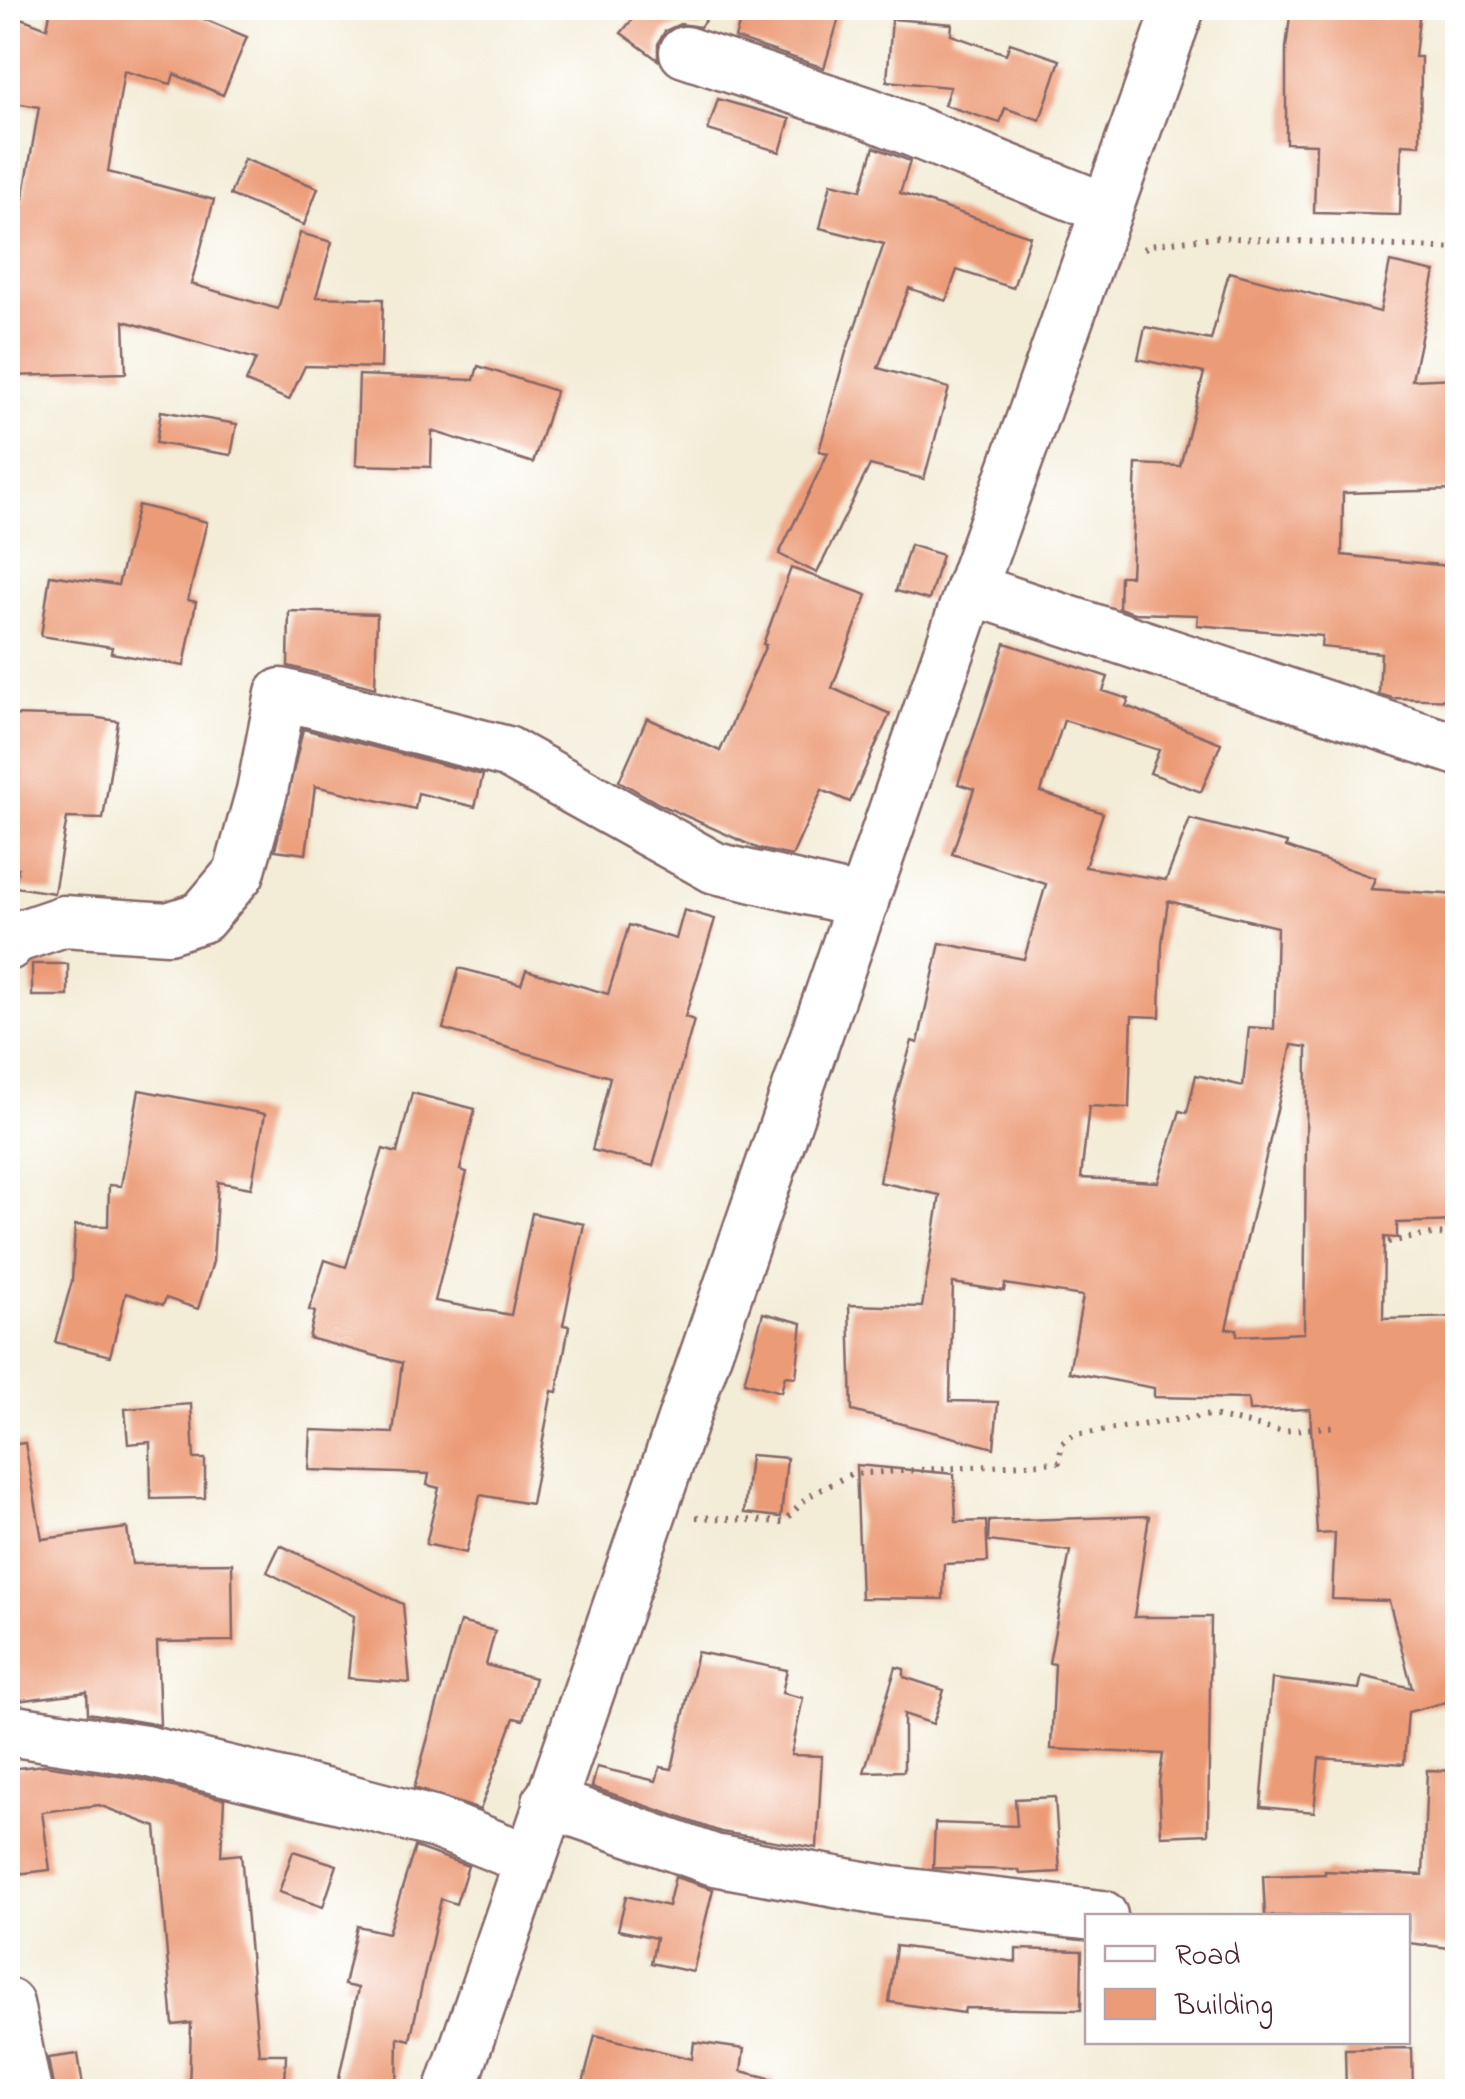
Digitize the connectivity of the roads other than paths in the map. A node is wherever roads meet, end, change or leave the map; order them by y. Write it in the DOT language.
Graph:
graph roads {
  1 [pos="1179,8"];
  2 [pos="685,52"];
  3 [pos="1106,208"];
  4 [pos="971,589"];
  5 [pos="1458,750"];
  6 [pos="864,902"];
  7 [pos="8,944"];
  8 [pos="8,1730"];
  9 [pos="548,1802"];
  10 [pos="528,1859"];
  11 [pos="1085,1914"];
  12 [pos="8,2004"];
  13 [pos="26,2092"];
  14 [pos="450,2092"];
  1 -- 3 [label="street"];
  2 -- 3 [label="street"];
  3 -- 4 [label="street"];
  4 -- 5 [label="street"];
  4 -- 6 [label="street"];
  6 -- 7 [label="street"];
  6 -- 9 [label="street"];
  8 -- 10 [label="street"];
  9 -- 10 [label="street"];
  9 -- 11 [label="street"];
  10 -- 14 [label="street"];
  12 -- 13 [label="street"];
}
